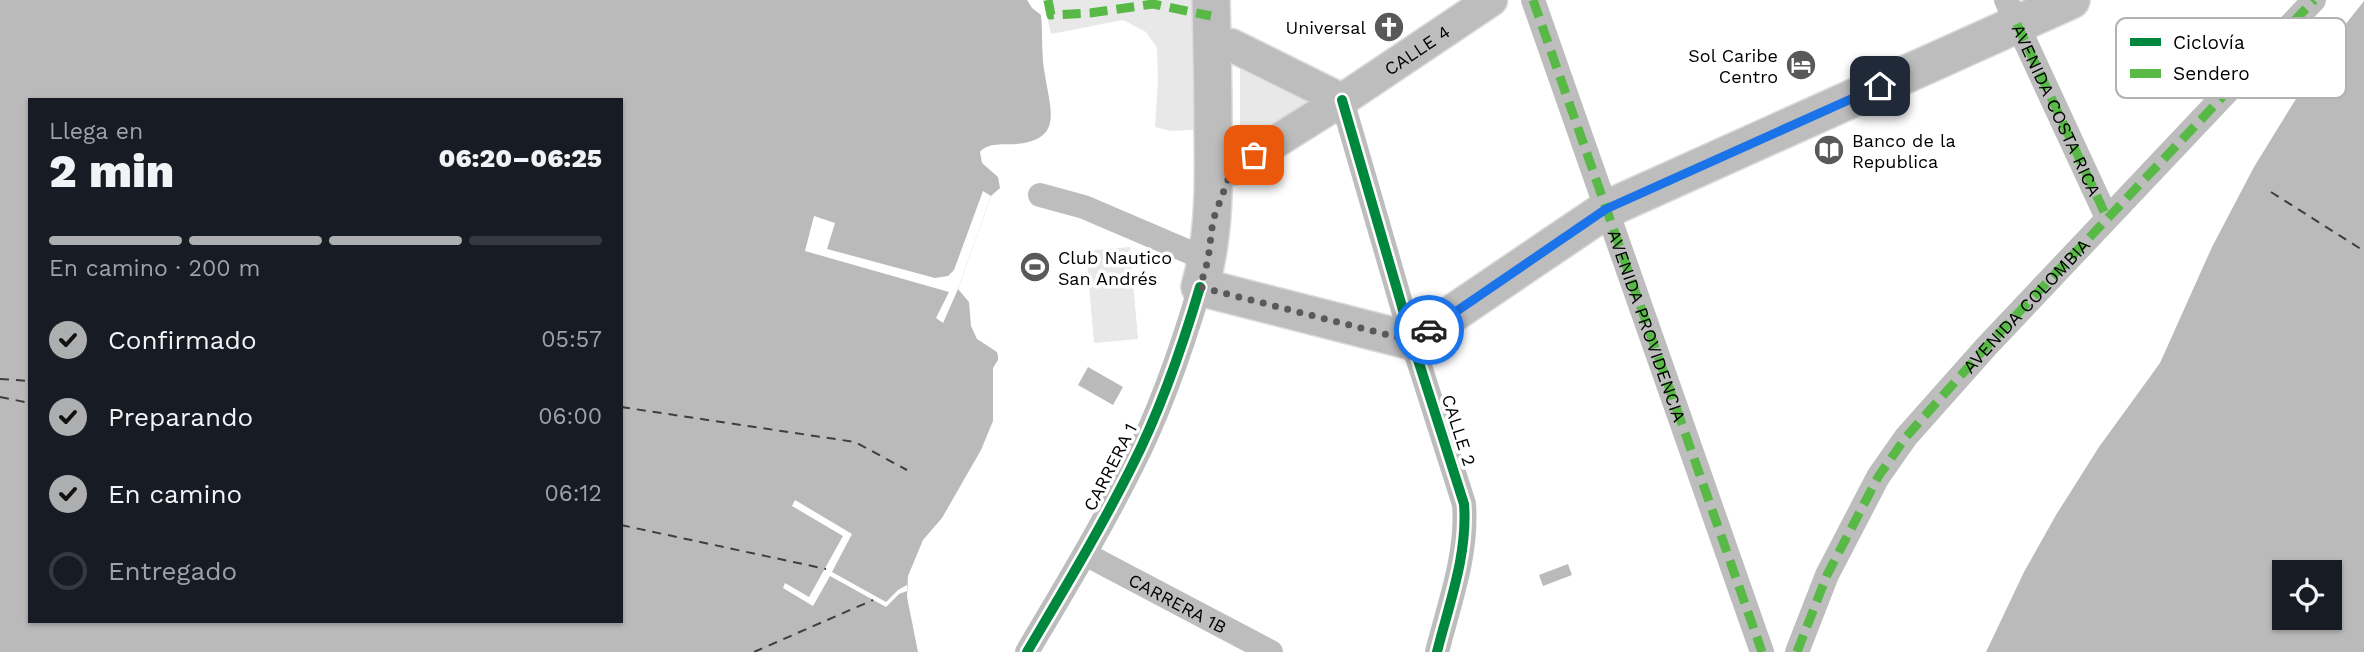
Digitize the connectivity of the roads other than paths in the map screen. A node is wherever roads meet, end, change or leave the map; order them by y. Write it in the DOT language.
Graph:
graph roads {
  1 [pos="1210,0"];
  2 [pos="1232,0"];
  3 [pos="1491,0"];
  4 [pos="1533,0"];
  5 [pos="2071,0"];
  6 [pos="2314,0"];
  7 [pos="2012,12"];
  8 [pos="2297,18"];
  9 [pos="1222,45"];
  10 [pos="2221,98"];
  11 [pos="1342,100"];
  12 [pos="1223,169"];
  13 [pos="1040,195"];
  14 [pos="1606,209"];
  15 [pos="2107,218"];
  16 [pos="1204,274"];
  17 [pos="1412,341"];
  18 [pos="1085,554"];
  19 [pos="1027,652"];
  20 [pos="1271,652"];
  21 [pos="1437,652"];
  22 [pos="1762,652"];
  23 [pos="1797,652"];
  1 -- 9 [label="highway, CARRERA 1"];
  2 -- 9 [label="highway, CARRERA 1"];
  3 -- 11 [label="main road, CALLE 4"];
  4 -- 14 [label="street, AVENIDA PROVIDENCIA"];
  5 -- 7 [label="highway"];
  6 -- 8 [label="street, AVENIDA COLOMBIA"];
  7 -- 14 [label="highway"];
  7 -- 15 [label="street, AVENIDA COSTA RICA"];
  9 -- 11 [label="main road"];
  9 -- 12 [label="highway, CARRERA 1"];
  10 -- 15 [label="street, AVENIDA COLOMBIA"];
  11 -- 12 [label="main road, CALLE 4"];
  11 -- 17 [label="street, CALLE 2"];
  12 -- 16 [label="highway, CARRERA 1"];
  13 -- 16 [label="street"];
  14 -- 17 [label="highway"];
  14 -- 22 [label="street, AVENIDA PROVIDENCIA"];
  15 -- 23 [label="street, AVENIDA COLOMBIA"];
  16 -- 17 [label="highway"];
  16 -- 18 [label="street, CARRERA 1"];
  17 -- 21 [label="street, CALLE 2"];
  18 -- 19 [label="street, CARRERA 1"];
  18 -- 20 [label="street, CARRERA 1B"];
}
